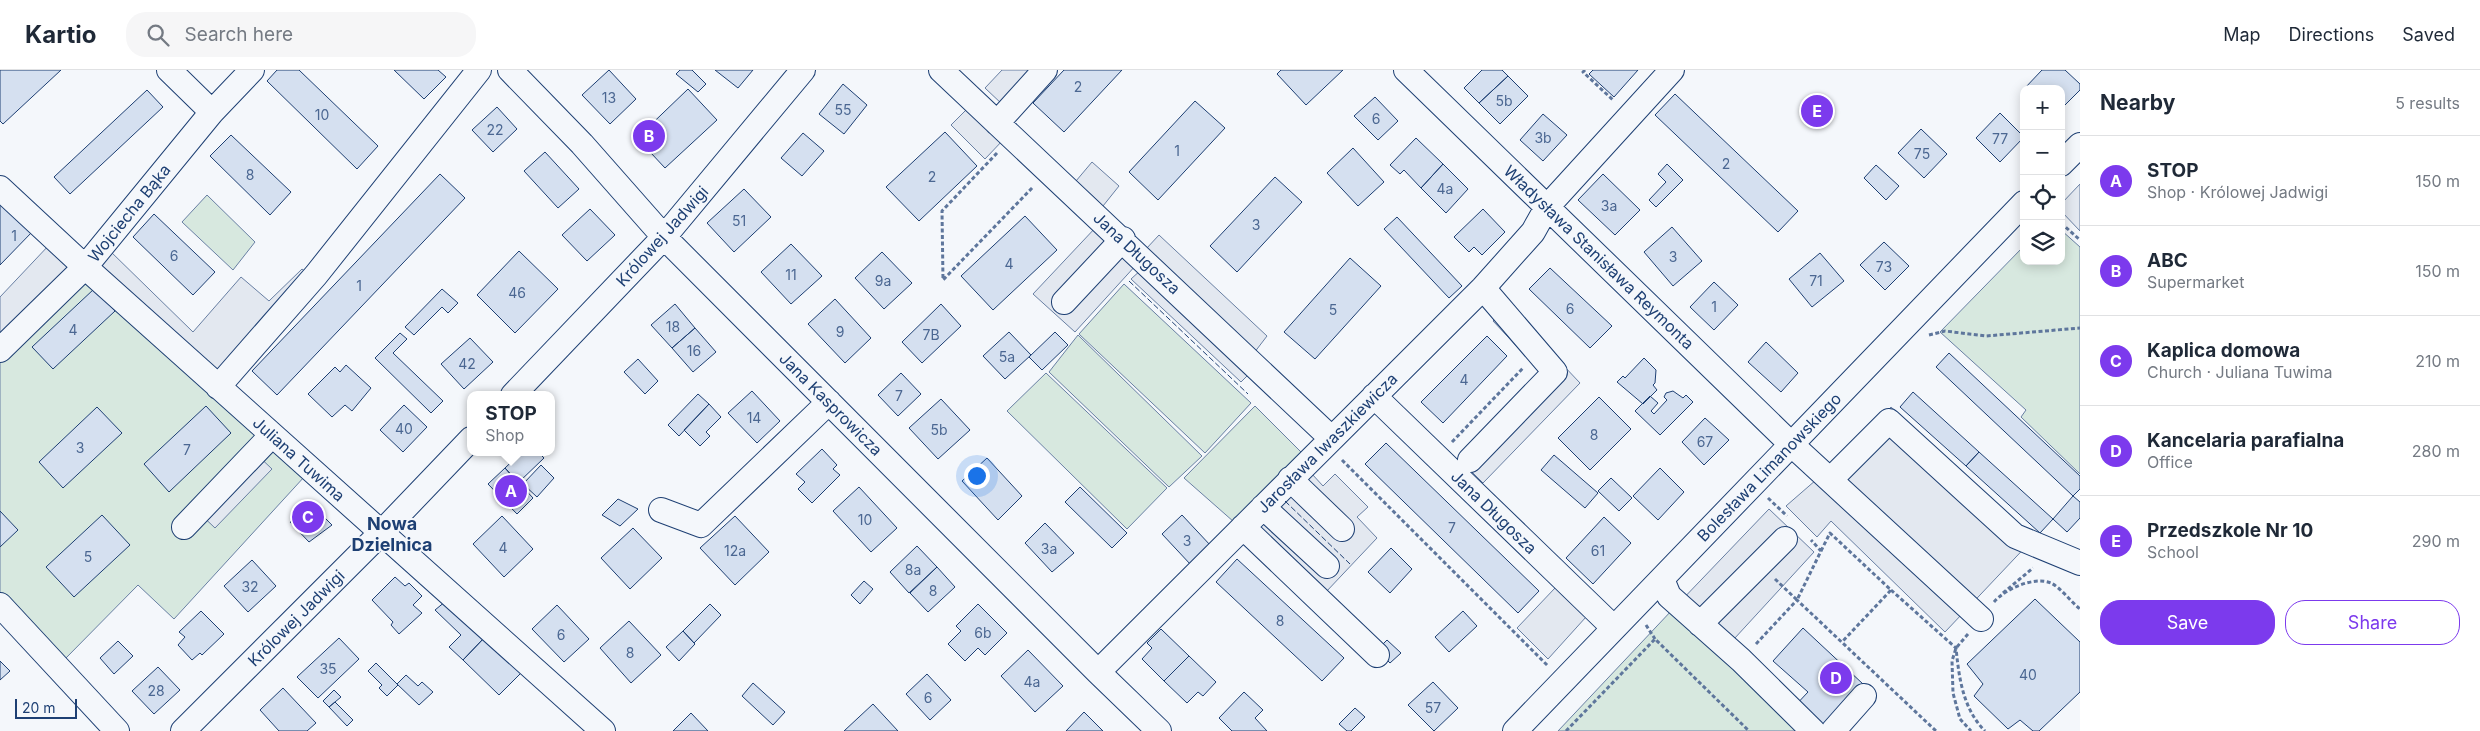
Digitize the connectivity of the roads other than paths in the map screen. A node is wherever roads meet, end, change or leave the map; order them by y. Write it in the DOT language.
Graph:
graph roads {
  1 [pos="169,70"];
  2 [pos="252,70"];
  3 [pos="479,70"];
  4 [pos="510,70"];
  5 [pos="803,70"];
  6 [pos="941,70"];
  7 [pos="1044,70"];
  8 [pos="1406,70"];
  9 [pos="1672,70"];
  10 [pos="212,112"];
  11 [pos="1005,130"];
  12 [pos="2080,145"];
  13 [pos="2065,160"];
  14 [pos="0,188"];
  15 [pos="1547,207"];
  16 [pos="2020,207"];
  17 [pos="664,236"];
  18 [pos="1122,239"];
  19 [pos="85,267"];
  20 [pos="1483,288"];
  21 [pos="1064,302"];
  22 [pos="0,350"];
  23 [pos="218,387"];
  24 [pos="517,391"];
  25 [pos="1374,396"];
  26 [pos="829,402"];
  27 [pos="272,435"];
  28 [pos="1328,441"];
  29 [pos="467,443"];
  30 [pos="1791,444"];
  31 [pos="1470,460"];
  32 [pos="1290,479"];
  33 [pos="1831,479"];
  34 [pos="1263,507"];
  35 [pos="661,510"];
  36 [pos="1243,526"];
  37 [pos="184,527"];
  38 [pos="1342,529"];
  39 [pos="382,533"];
  40 [pos="1785,539"];
  41 [pos="2080,563"];
  42 [pos="1326,566"];
  43 [pos="1662,579"];
  44 [pos="0,605"];
  45 [pos="1981,618"];
  46 [pos="1700,624"];
  47 [pos="1614,628"];
  48 [pos="1376,655"];
  49 [pos="1098,672"];
  50 [pos="1864,696"];
  51 [pos="117,731"];
  52 [pos="183,731"];
  53 [pos="603,731"];
  54 [pos="1159,731"];
  55 [pos="1515,731"];
  56 [pos="1813,731"];
  57 [pos="1833,731"];
  1 -- 10 [label="street"];
  2 -- 10 [label="street, Wojciecha Bąka"];
  3 -- 23 [label="street"];
  4 -- 17 [label="street, Jana Kasprowicza"];
  5 -- 17 [label="street, Królowej Jadwigi"];
  6 -- 11 [label="street, Jana Długosza"];
  7 -- 11 [label="street"];
  8 -- 15 [label="street, Władysława Stanisława Reymonta"];
  9 -- 15 [label="street, Jarosława Iwaszkiewicza"];
  10 -- 19 [label="street, Wojciecha Bąka"];
  11 -- 18 [label="street, Jana Długosza"];
  12 -- 13 [label="street"];
  14 -- 19 [label="street, Juliana Tuwima"];
  15 -- 20 [label="street, Jarosława Iwaszkiewicza"];
  15 -- 30 [label="street, Władysława Stanisława Reymonta"];
  16 -- 30 [label="street, Bolesława Limanowskiego"];
  17 -- 24 [label="street, Królowej Jadwigi"];
  17 -- 26 [label="street, Jana Kasprowicza"];
  18 -- 21 [label="street"];
  18 -- 28 [label="street, Jana Długosza"];
  19 -- 22 [label="street, Wojciecha Bąka"];
  19 -- 23 [label="street, Juliana Tuwima"];
  20 -- 25 [label="street, Jarosława Iwaszkiewicza"];
  20 -- 31 [label="street"];
  23 -- 27 [label="street, Juliana Tuwima"];
  25 -- 28 [label="street, Jarosława Iwaszkiewicza"];
  25 -- 47 [label="street, Jana Długosza"];
  26 -- 35 [label="street"];
  26 -- 49 [label="street, Jana Kasprowicza"];
  27 -- 37 [label="street"];
  27 -- 39 [label="street, Juliana Tuwima"];
  28 -- 32 [label="street, Jarosława Iwaszkiewicza"];
  29 -- 39 [label="street, Królowej Jadwigi"];
  30 -- 33 [label="street, Władysława Stanisława Reymonta"];
  30 -- 43 [label="street, Bolesława Limanowskiego"];
  32 -- 34 [label="street, Jarosława Iwaszkiewicza"];
  32 -- 38 [label="street"];
  33 -- 41 [label="street"];
  33 -- 45 [label="street, Władysława Stanisława Reymonta"];
  34 -- 36 [label="street, Jarosława Iwaszkiewicza"];
  34 -- 42 [label="street"];
  36 -- 48 [label="street"];
  36 -- 49 [label="street, Jarosława Iwaszkiewicza"];
  39 -- 52 [label="street, Królowej Jadwigi"];
  39 -- 53 [label="street, Juliana Tuwima"];
  40 -- 46 [label="street"];
  43 -- 46 [label="street"];
  43 -- 47 [label="street, Bolesława Limanowskiego"];
  44 -- 51 [label="street"];
  46 -- 56 [label="street"];
  47 -- 55 [label="street, Bolesława Limanowskiego"];
  49 -- 54 [label="street, Jana Kasprowicza"];
  50 -- 57 [label="street"];
}
